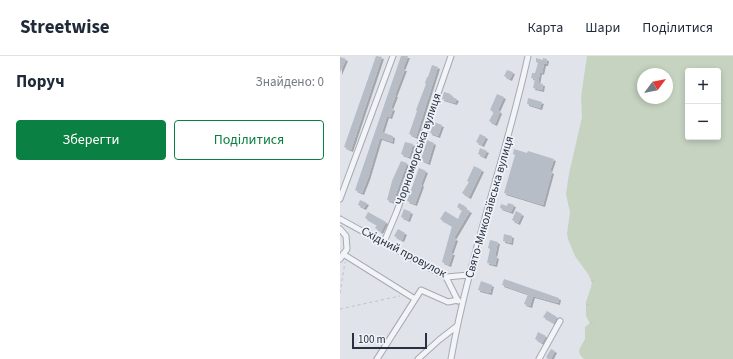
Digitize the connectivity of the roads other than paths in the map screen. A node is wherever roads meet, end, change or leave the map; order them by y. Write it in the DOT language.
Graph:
graph roads {
  1 [pos="393,56"];
  2 [pos="451,56"];
  3 [pos="528,56"];
  4 [pos="340,199"];
  5 [pos="340,219"];
  6 [pos="340,229"];
  7 [pos="384,242"];
  8 [pos="343,256"];
  9 [pos="469,275"];
  10 [pos="446,277"];
  11 [pos="415,299"];
  12 [pos="458,300"];
  13 [pos="461,308"];
  14 [pos="560,321"];
  15 [pos="457,326"];
  16 [pos="377,359"];
  17 [pos="418,359"];
  18 [pos="451,359"];
  19 [pos="539,359"];
  1 -- 4 [label="street"];
  2 -- 7 [label="street, Чорноморська вулиця"];
  3 -- 9 [label="street, Свято-Миколаївська вулиця"];
  5 -- 7 [label="street, Східний провулок"];
  6 -- 8 [label="street"];
  7 -- 10 [label="street, Східний провулок"];
  8 -- 11 [label="street"];
  9 -- 10 [label="street, Східний провулок"];
  9 -- 13 [label="street, Свято-Миколаївська вулиця"];
  10 -- 12 [label="street"];
  11 -- 12 [label="street"];
  11 -- 16 [label="street"];
  12 -- 13 [label="street"];
  13 -- 15 [label="street, Свято-Миколаївська вулиця"];
  14 -- 19 [label="street"];
  15 -- 17 [label="street"];
  15 -- 18 [label="street, Свято-Миколаївська вулиця"];
}
